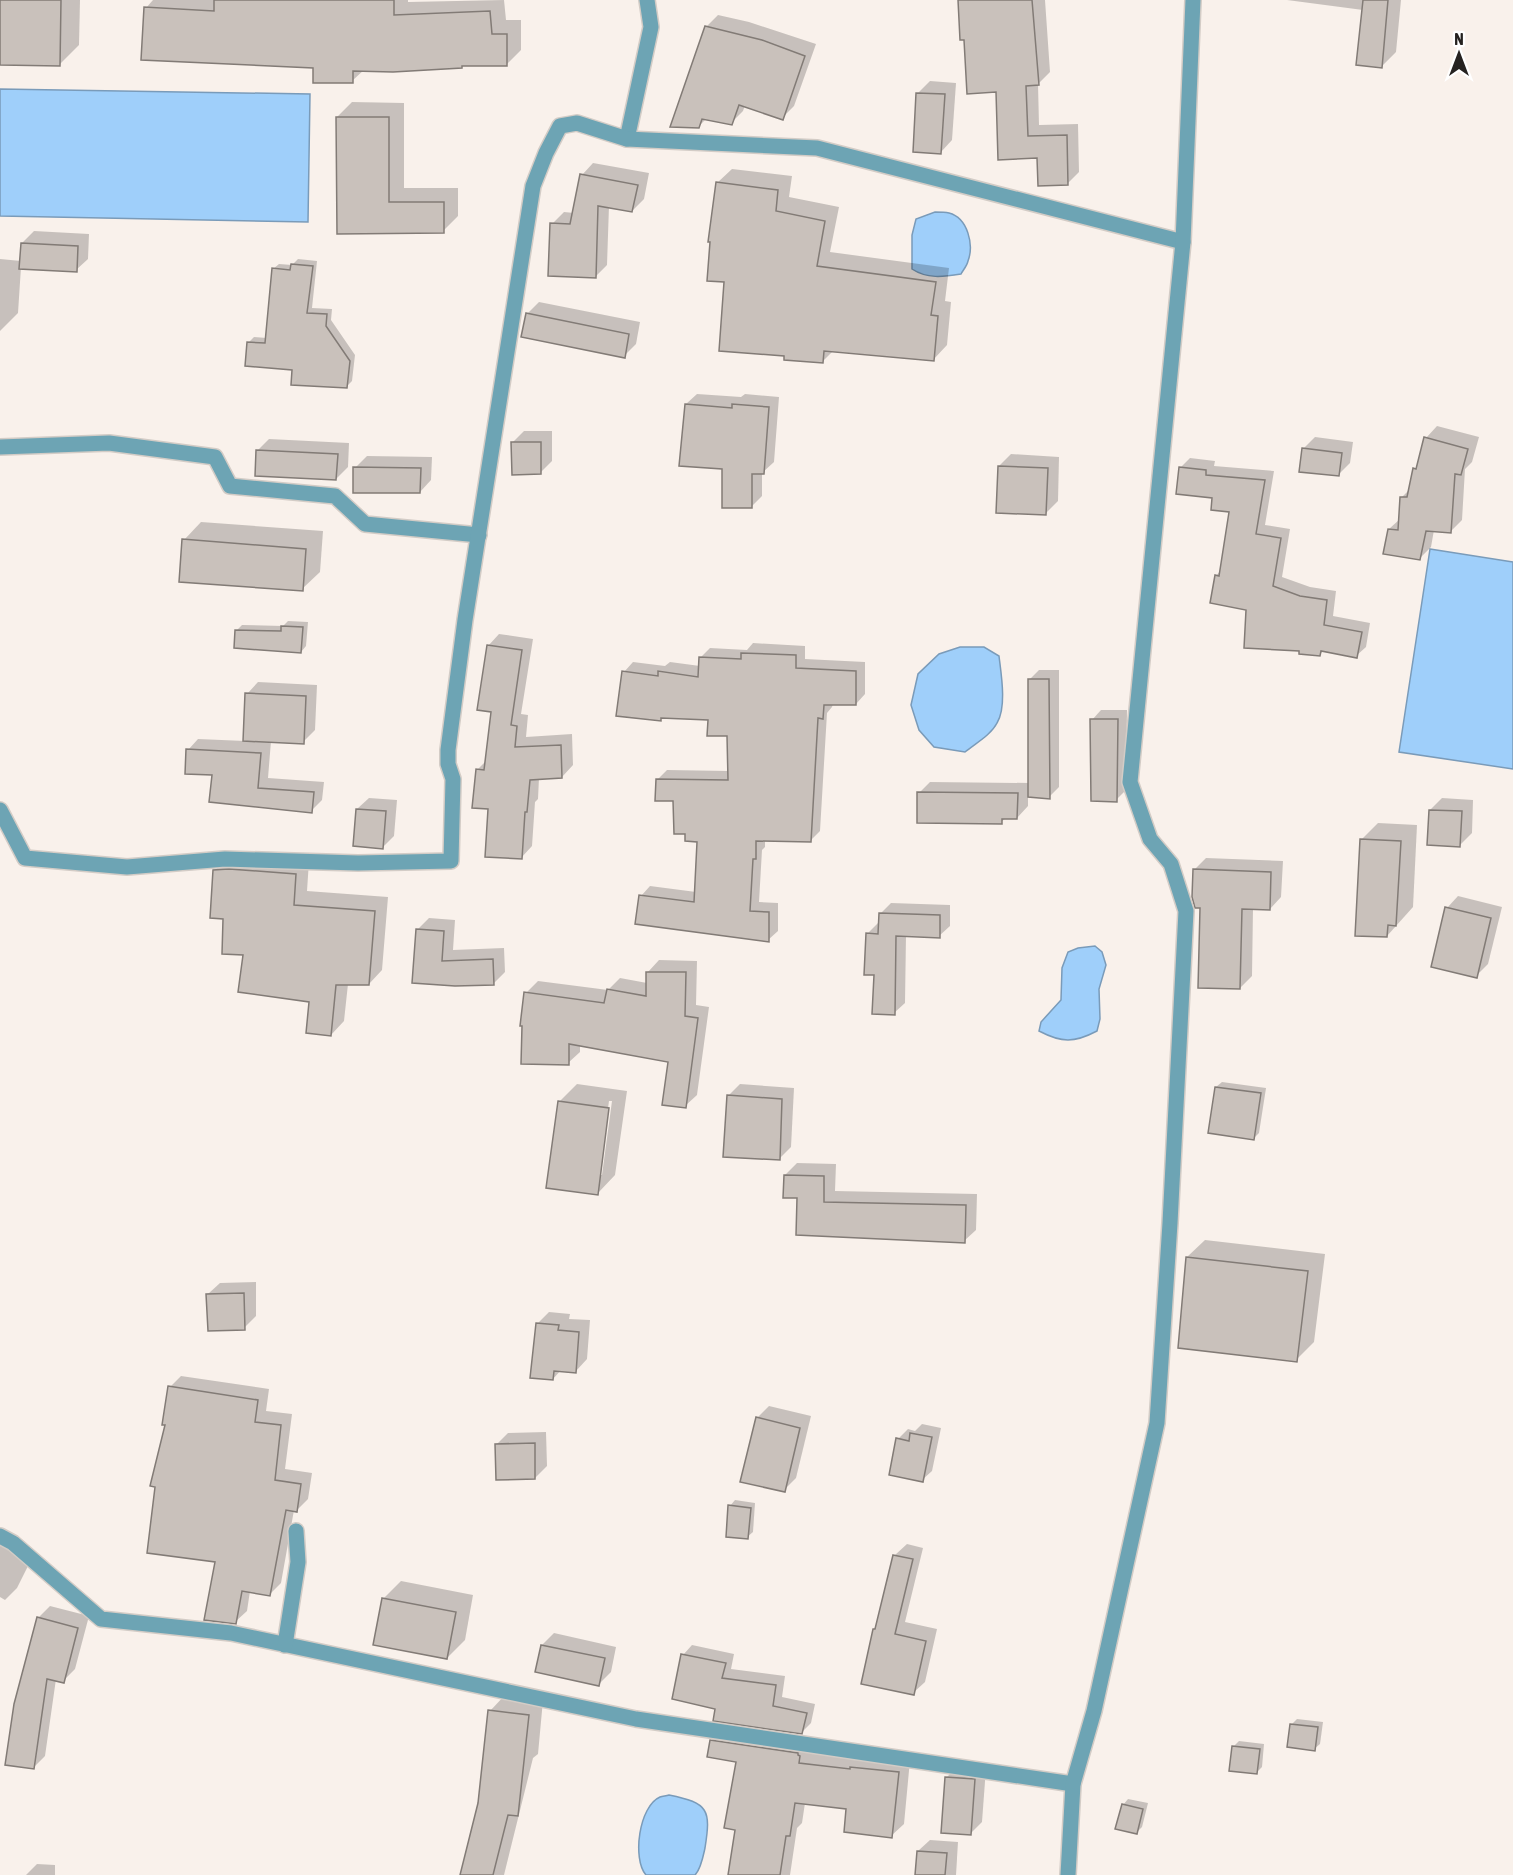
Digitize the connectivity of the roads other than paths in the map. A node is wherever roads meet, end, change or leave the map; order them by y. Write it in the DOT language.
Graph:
graph roads {
  1 [pos="647,0"];
  2 [pos="1192,0"];
  3 [pos="627,140"];
  4 [pos="1183,242"];
  5 [pos="0,447"];
  6 [pos="479,535"];
  7 [pos="0,810"];
  8 [pos="296,1531"];
  9 [pos="0,1536"];
  10 [pos="285,1645"];
  11 [pos="1073,1784"];
  12 [pos="1068,1875"];
  1 -- 3 [label="street"];
  2 -- 4 [label="street"];
  3 -- 4 [label="street"];
  3 -- 6 [label="street"];
  4 -- 11 [label="street"];
  5 -- 6 [label="street"];
  6 -- 7 [label="street"];
  8 -- 10 [label="street"];
  9 -- 10 [label="street"];
  10 -- 11 [label="street"];
  11 -- 12 [label="street"];
}
